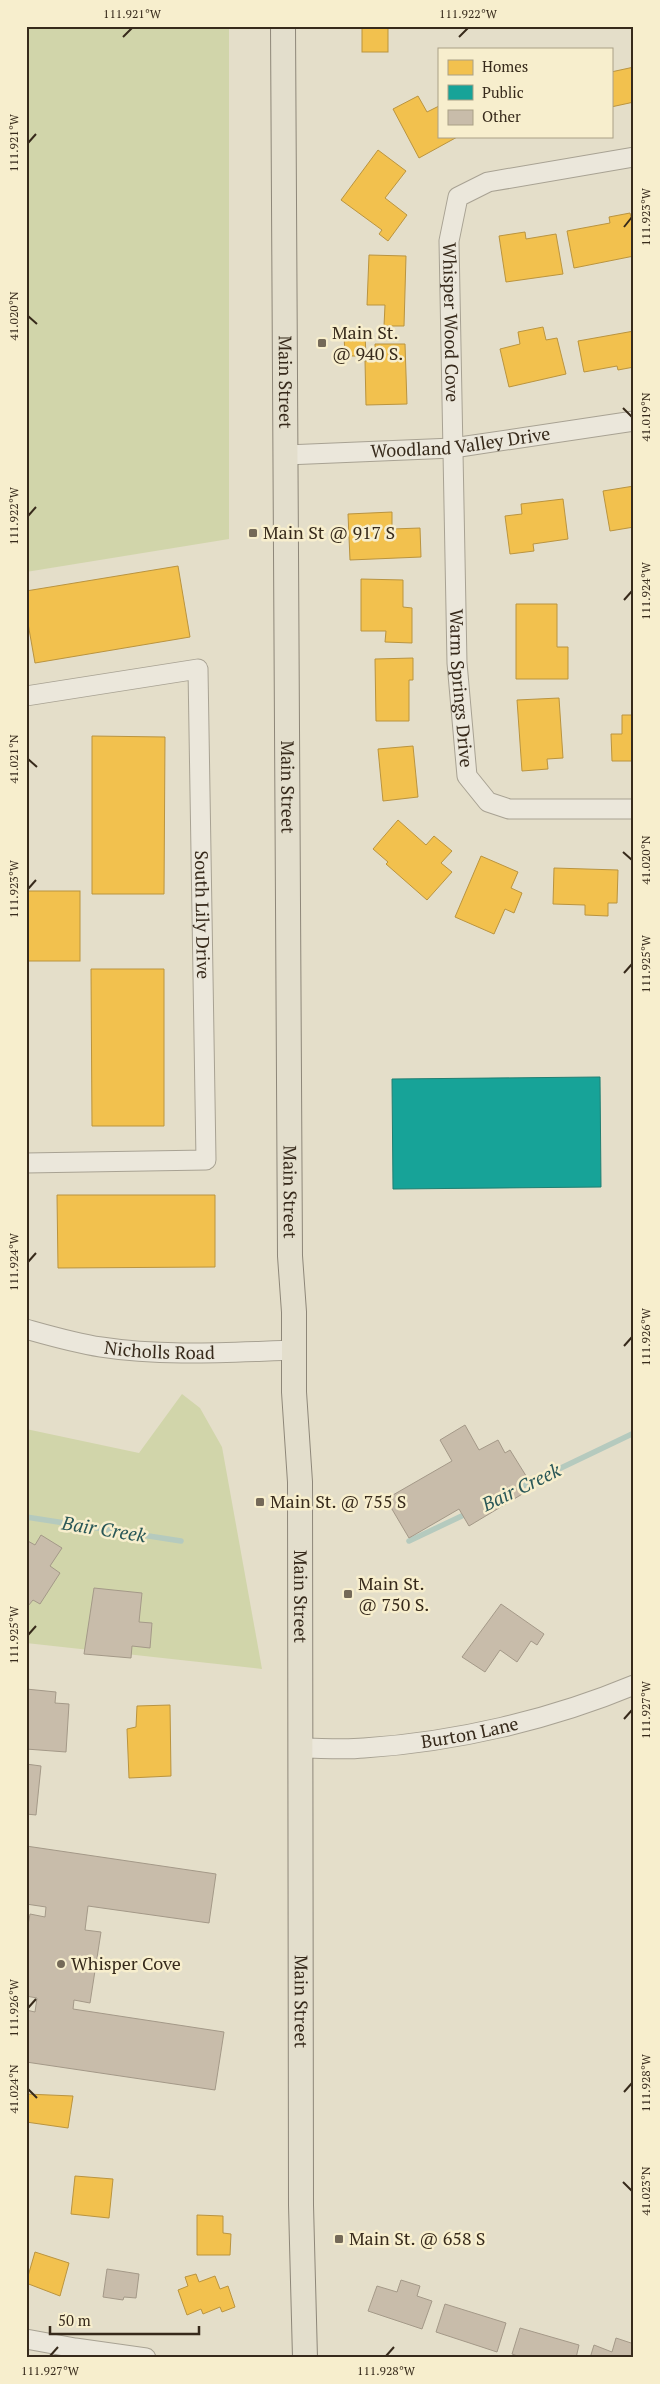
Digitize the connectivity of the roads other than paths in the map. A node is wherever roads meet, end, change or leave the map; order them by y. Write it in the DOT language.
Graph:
graph roads {
  1 [pos="283,26"];
  2 [pos="634,157"];
  3 [pos="634,422"];
  4 [pos="453,448"];
  5 [pos="286,455"];
  6 [pos="26,696"];
  7 [pos="634,808"];
  8 [pos="26,1163"];
  9 [pos="26,1329"];
  10 [pos="296,1350"];
  11 [pos="634,1685"];
  12 [pos="300,1748"];
  13 [pos="26,2339"];
  14 [pos="146,2358"];
  15 [pos="306,2358"];
  1 -- 5 [label="main road, Main Street"];
  2 -- 4 [label="street, Whisper Wood Cove"];
  3 -- 4 [label="street, Woodland Valley Drive"];
  4 -- 5 [label="street, Woodland Valley Drive"];
  4 -- 7 [label="street, Warm Springs Drive"];
  5 -- 10 [label="main road, Main Street"];
  6 -- 8 [label="street, South Lily Drive"];
  9 -- 10 [label="street, Nicholls Road"];
  10 -- 12 [label="main road, Main Street"];
  11 -- 12 [label="street, Burton Lane"];
  12 -- 15 [label="main road, Main Street"];
  13 -- 14 [label="street"];
}
